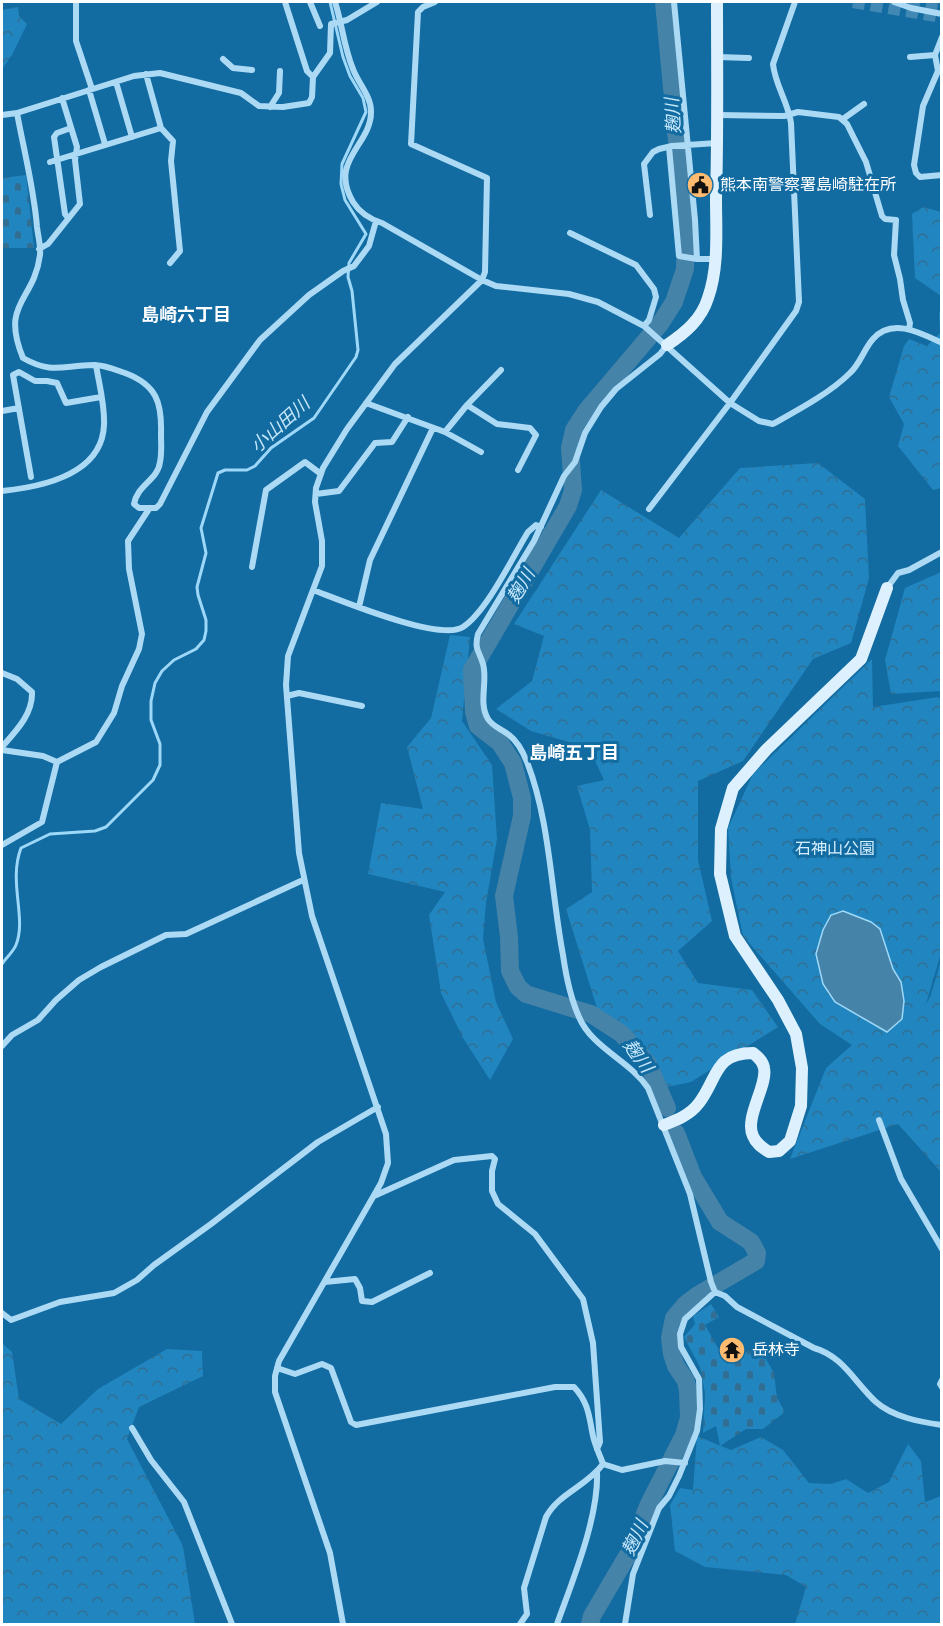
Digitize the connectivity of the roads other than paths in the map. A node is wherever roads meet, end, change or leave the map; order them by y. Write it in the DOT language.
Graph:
graph roads {
  1 [pos="76,2"];
  2 [pos="285,2"];
  3 [pos="310,2"];
  4 [pos="335,2"];
  5 [pos="377,2"];
  6 [pos="435,2"];
  7 [pos="674,2"];
  8 [pos="717,2"];
  9 [pos="795,2"];
  10 [pos="894,2"];
  11 [pos="942,14"];
  12 [pos="340,22"];
  13 [pos="320,26"];
  14 [pos="942,37"];
  15 [pos="935,55"];
  16 [pos="717,57"];
  17 [pos="910,57"];
  18 [pos="748,58"];
  19 [pos="223,59"];
  20 [pos="252,70"];
  21 [pos="280,71"];
  22 [pos="146,74"];
  23 [pos="313,77"];
  24 [pos="116,82"];
  25 [pos="90,90"];
  26 [pos="62,98"];
  27 [pos="864,104"];
  28 [pos="270,107"];
  29 [pos="17,113"];
  30 [pos="2,115"];
  31 [pos="718,115"];
  32 [pos="790,115"];
  33 [pos="843,119"];
  34 [pos="71,128"];
  35 [pos="161,128"];
  36 [pos="132,137"];
  37 [pos="718,143"];
  38 [pos="105,144"];
  39 [pos="686,145"];
  40 [pos="670,146"];
  41 [pos="77,153"];
  42 [pos="57,159"];
  43 [pos="50,162"];
  44 [pos="942,175"];
  45 [pos="650,215"];
  46 [pos="68,218"];
  47 [pos="376,221"];
  48 [pos="570,233"];
  49 [pos="39,249"];
  50 [pos="694,259"];
  51 [pos="715,259"];
  52 [pos="170,263"];
  53 [pos="482,280"];
  54 [pos="646,327"];
  55 [pos="909,329"];
  56 [pos="662,341"];
  57 [pos="942,343"];
  58 [pos="96,365"];
  59 [pos="501,370"];
  60 [pos="101,397"];
  61 [pos="366,403"];
  62 [pos="730,403"];
  63 [pos="467,405"];
  64 [pos="19,408"];
  65 [pos="2,411"];
  66 [pos="408,417"];
  67 [pos="433,428"];
  68 [pos="445,432"];
  69 [pos="481,452"];
  70 [pos="518,470"];
  71 [pos="321,474"];
  72 [pos="31,477"];
  73 [pos="2,491"];
  74 [pos="316,494"];
  75 [pos="149,509"];
  76 [pos="649,509"];
  77 [pos="541,527"];
  78 [pos="942,552"];
  79 [pos="252,567"];
  80 [pos="887,588"];
  81 [pos="313,590"];
  82 [pos="359,607"];
  83 [pos="2,673"];
  84 [pos="286,696"];
  85 [pos="362,706"];
  86 [pos="2,748"];
  87 [pos="57,762"];
  88 [pos="2,845"];
  89 [pos="303,880"];
  90 [pos="2,1046"];
  91 [pos="378,1107"];
  92 [pos="879,1120"];
  93 [pos="664,1125"];
  94 [pos="373,1197"];
  95 [pos="942,1249"];
  96 [pos="430,1273"];
  97 [pos="325,1282"];
  98 [pos="715,1292"];
  99 [pos="2,1313"];
  100 [pos="277,1368"];
  101 [pos="942,1380"];
  102 [pos="942,1387"];
  103 [pos="942,1425"];
  104 [pos="132,1428"];
  105 [pos="597,1449"];
  106 [pos="682,1462"];
  107 [pos="603,1464"];
  108 [pos="597,1472"];
  109 [pos="232,1624"];
  110 [pos="343,1624"];
  111 [pos="520,1624"];
  112 [pos="557,1624"];
  113 [pos="625,1624"];
  1 -- 25 [label="street"];
  2 -- 23 [label="street"];
  3 -- 13 [label="street"];
  4 -- 12 [label="street"];
  5 -- 12 [label="street"];
  6 -- 53 [label="street"];
  7 -- 39 [label="street"];
  8 -- 16 [label="street"];
  9 -- 32 [label="street"];
  10 -- 11 [label="street"];
  12 -- 23 [label="street"];
  12 -- 47 [label="street"];
  14 -- 15 [label="street"];
  15 -- 17 [label="street"];
  15 -- 44 [label="street"];
  16 -- 18 [label="street"];
  16 -- 31 [label="street"];
  19 -- 20 [label="street"];
  21 -- 28 [label="street"];
  22 -- 24 [label="street"];
  22 -- 28 [label="street"];
  22 -- 35 [label="street"];
  23 -- 28 [label="street"];
  24 -- 25 [label="street"];
  24 -- 36 [label="street"];
  25 -- 26 [label="street"];
  25 -- 38 [label="street"];
  26 -- 29 [label="street"];
  26 -- 34 [label="street"];
  27 -- 33 [label="street"];
  29 -- 30 [label="street"];
  29 -- 49 [label="street"];
  31 -- 32 [label="street"];
  31 -- 37 [label="street"];
  32 -- 33 [label="street"];
  32 -- 62 [label="street"];
  33 -- 55 [label="street"];
  34 -- 41 [label="street"];
  34 -- 42 [label="street"];
  35 -- 36 [label="street"];
  35 -- 52 [label="street"];
  36 -- 38 [label="street"];
  37 -- 39 [label="street"];
  37 -- 51 [label="street"];
  38 -- 41 [label="street"];
  39 -- 40 [label="street"];
  39 -- 50 [label="street"];
  40 -- 45 [label="street"];
  40 -- 50 [label="street"];
  41 -- 42 [label="street"];
  41 -- 46 [label="street"];
  42 -- 43 [label="street"];
  42 -- 46 [label="street"];
  46 -- 49 [label="street"];
  47 -- 53 [label="street"];
  47 -- 75 [label="street"];
  48 -- 54 [label="street"];
  49 -- 58 [label="street"];
  50 -- 51 [label="street"];
  51 -- 56 [label="street"];
  53 -- 54 [label="street"];
  53 -- 61 [label="street"];
  54 -- 56 [label="street"];
  55 -- 57 [label="street"];
  55 -- 62 [label="street"];
  56 -- 62 [label="street"];
  56 -- 77 [label="street"];
  58 -- 60 [label="street"];
  58 -- 75 [label="street"];
  59 -- 63 [label="street"];
  60 -- 64 [label="street"];
  60 -- 73 [label="street"];
  61 -- 66 [label="street"];
  61 -- 71 [label="street"];
  62 -- 76 [label="street"];
  63 -- 68 [label="street"];
  63 -- 70 [label="street"];
  64 -- 65 [label="street"];
  64 -- 72 [label="street"];
  66 -- 67 [label="street"];
  66 -- 74 [label="street"];
  67 -- 68 [label="street"];
  67 -- 82 [label="street"];
  68 -- 69 [label="street"];
  71 -- 74 [label="street"];
  71 -- 79 [label="street"];
  74 -- 81 [label="street"];
  75 -- 87 [label="street"];
  77 -- 82 [label="street"];
  77 -- 93 [label="street"];
  78 -- 80 [label="street"];
  80 -- 93 [label="street"];
  81 -- 82 [label="street"];
  81 -- 84 [label="street"];
  83 -- 86 [label="street"];
  84 -- 85 [label="street"];
  84 -- 89 [label="street"];
  86 -- 87 [label="street"];
  87 -- 88 [label="street"];
  89 -- 90 [label="street"];
  89 -- 91 [label="street"];
  91 -- 94 [label="street"];
  91 -- 99 [label="street"];
  92 -- 95 [label="street"];
  93 -- 98 [label="street"];
  94 -- 97 [label="street"];
  94 -- 105 [label="street"];
  96 -- 97 [label="street"];
  97 -- 100 [label="street"];
  98 -- 103 [label="street"];
  98 -- 106 [label="street"];
  100 -- 105 [label="street"];
  100 -- 110 [label="street"];
  101 -- 102 [label="street"];
  104 -- 109 [label="street"];
  105 -- 107 [label="street"];
  106 -- 107 [label="street"];
  106 -- 113 [label="street"];
  107 -- 108 [label="street"];
  108 -- 111 [label="street"];
  108 -- 112 [label="street"];
}
